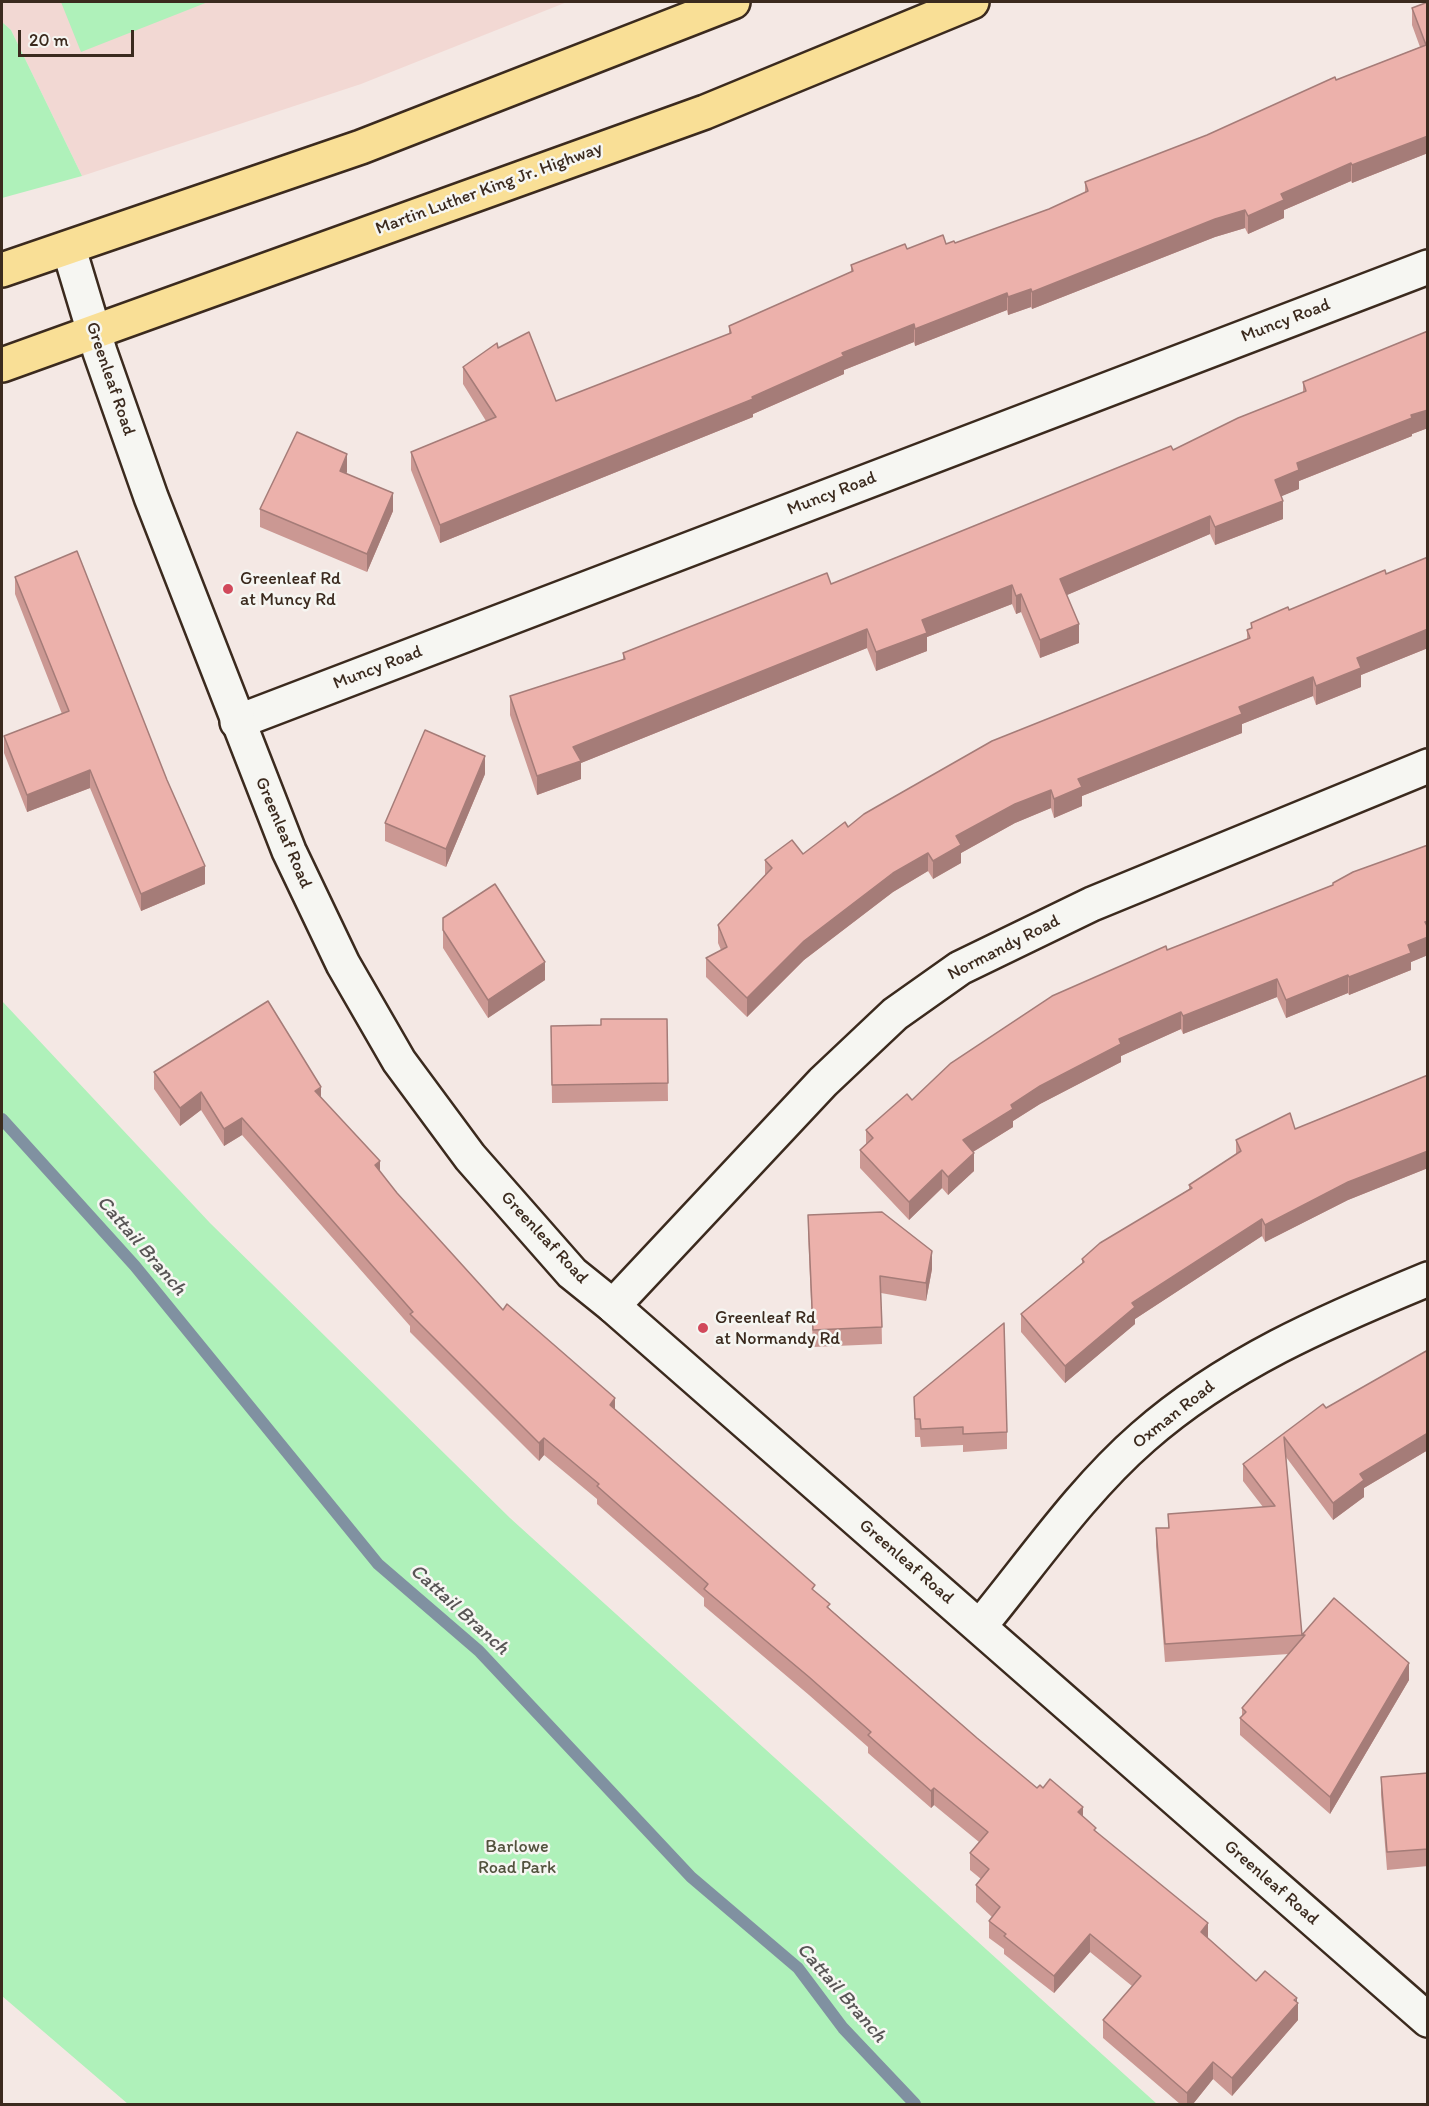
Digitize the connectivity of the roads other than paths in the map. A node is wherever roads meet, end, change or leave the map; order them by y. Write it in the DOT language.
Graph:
graph roads {
  1 [pos="733,2"];
  2 [pos="972,2"];
  3 [pos="69,249"];
  4 [pos="1428,267"];
  5 [pos="2,270"];
  6 [pos="94,332"];
  7 [pos="2,365"];
  8 [pos="237,722"];
  9 [pos="1428,766"];
  10 [pos="1428,1279"];
  11 [pos="612,1305"];
  12 [pos="980,1626"];
  13 [pos="1428,2020"];
  1 -- 3 [label="main road"];
  2 -- 6 [label="main road, Martin Luther King Jr. Highway"];
  3 -- 5 [label="main road"];
  3 -- 6 [label="street, Greenleaf Road"];
  4 -- 8 [label="street, Muncy Road"];
  6 -- 7 [label="main road, Martin Luther King Jr. Highway"];
  6 -- 8 [label="street, Greenleaf Road"];
  8 -- 11 [label="street, Greenleaf Road"];
  9 -- 11 [label="street, Normandy Road"];
  10 -- 12 [label="street, Oxman Road"];
  11 -- 12 [label="street, Greenleaf Road"];
  12 -- 13 [label="street, Greenleaf Road"];
}
